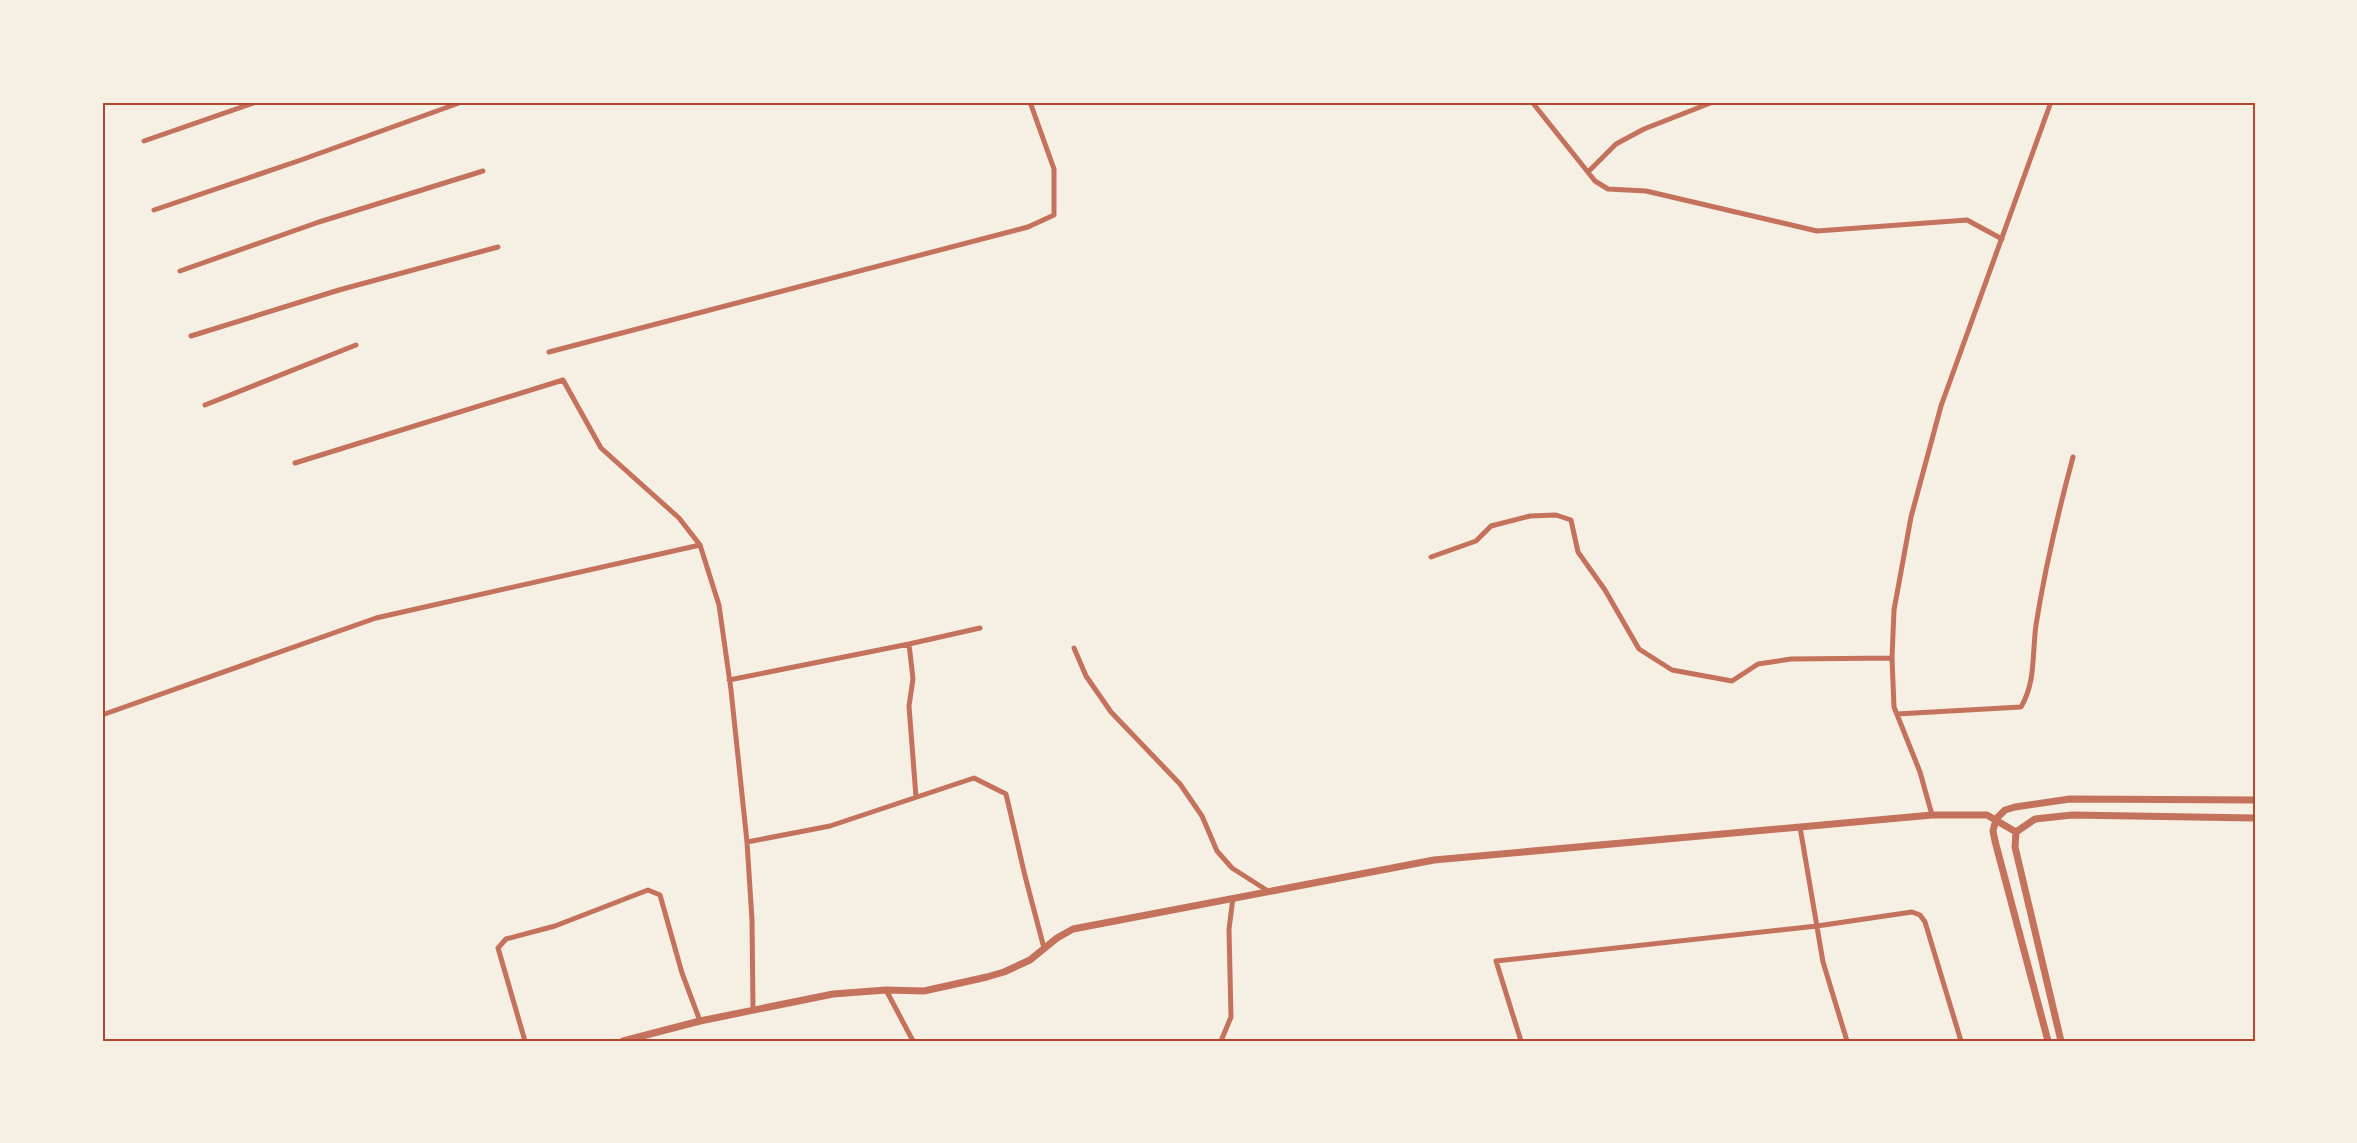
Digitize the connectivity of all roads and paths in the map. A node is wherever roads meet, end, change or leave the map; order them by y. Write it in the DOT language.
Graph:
graph roads {
  1 [pos="256,102"];
  2 [pos="1030,102"];
  3 [pos="1532,102"];
  4 [pos="1713,102"];
  5 [pos="2051,102"];
  6 [pos="459,103"];
  7 [pos="144,141"];
  8 [pos="483,171"];
  9 [pos="1588,172"];
  10 [pos="154,210"];
  11 [pos="2002,239"];
  12 [pos="498,247"];
  13 [pos="180,271"];
  14 [pos="191,336"];
  15 [pos="356,345"];
  16 [pos="549,352"];
  17 [pos="205,405"];
  18 [pos="2073,457"];
  19 [pos="295,463"];
  20 [pos="700,544"];
  21 [pos="1431,557"];
  22 [pos="980,628"];
  23 [pos="909,644"];
  24 [pos="1074,648"];
  25 [pos="1892,658"];
  26 [pos="729,680"];
  27 [pos="1897,714"];
  28 [pos="102,715"];
  29 [pos="916,797"];
  30 [pos="2255,800"];
  31 [pos="1932,816"];
  32 [pos="2255,818"];
  33 [pos="1996,819"];
  34 [pos="1800,827"];
  35 [pos="2016,832"];
  36 [pos="747,842"];
  37 [pos="1268,891"];
  38 [pos="1233,898"];
  39 [pos="1816,926"];
  40 [pos="1044,948"];
  41 [pos="886,990"];
  42 [pos="753,1010"];
  43 [pos="700,1021"];
  44 [pos="525,1041"];
  45 [pos="623,1041"];
  46 [pos="913,1041"];
  47 [pos="1221,1041"];
  48 [pos="1521,1041"];
  49 [pos="1847,1041"];
  50 [pos="1961,1041"];
  51 [pos="2048,1041"];
  52 [pos="2061,1041"];
  1 -- 7 [label="street"];
  2 -- 16 [label="street"];
  3 -- 9 [label="street"];
  4 -- 9 [label="street"];
  5 -- 11 [label="street"];
  6 -- 10 [label="street"];
  8 -- 13 [label="street"];
  9 -- 11 [label="street"];
  11 -- 25 [label="street"];
  12 -- 14 [label="street"];
  15 -- 17 [label="street"];
  18 -- 27 [label="street"];
  19 -- 20 [label="street"];
  20 -- 26 [label="street"];
  20 -- 28 [label="street"];
  21 -- 25 [label="street"];
  22 -- 23 [label="street"];
  23 -- 26 [label="street"];
  23 -- 29 [label="street"];
  24 -- 37 [label="street"];
  25 -- 27 [label="street"];
  26 -- 36 [label="street"];
  27 -- 31 [label="street"];
  29 -- 36 [label="street"];
  29 -- 40 [label="street"];
  30 -- 33 [label="street"];
  31 -- 33 [label="street"];
  31 -- 34 [label="street"];
  32 -- 35 [label="street"];
  33 -- 35 [label="street"];
  33 -- 51 [label="street"];
  34 -- 37 [label="street"];
  34 -- 39 [label="street"];
  35 -- 52 [label="street"];
  36 -- 42 [label="street"];
  37 -- 38 [label="street"];
  38 -- 40 [label="street"];
  38 -- 47 [label="street"];
  39 -- 48 [label="street"];
  39 -- 49 [label="street"];
  39 -- 50 [label="street"];
  40 -- 41 [label="street"];
  41 -- 42 [label="street"];
  41 -- 46 [label="street"];
  42 -- 43 [label="street"];
  43 -- 44 [label="street"];
  43 -- 45 [label="street"];
}
